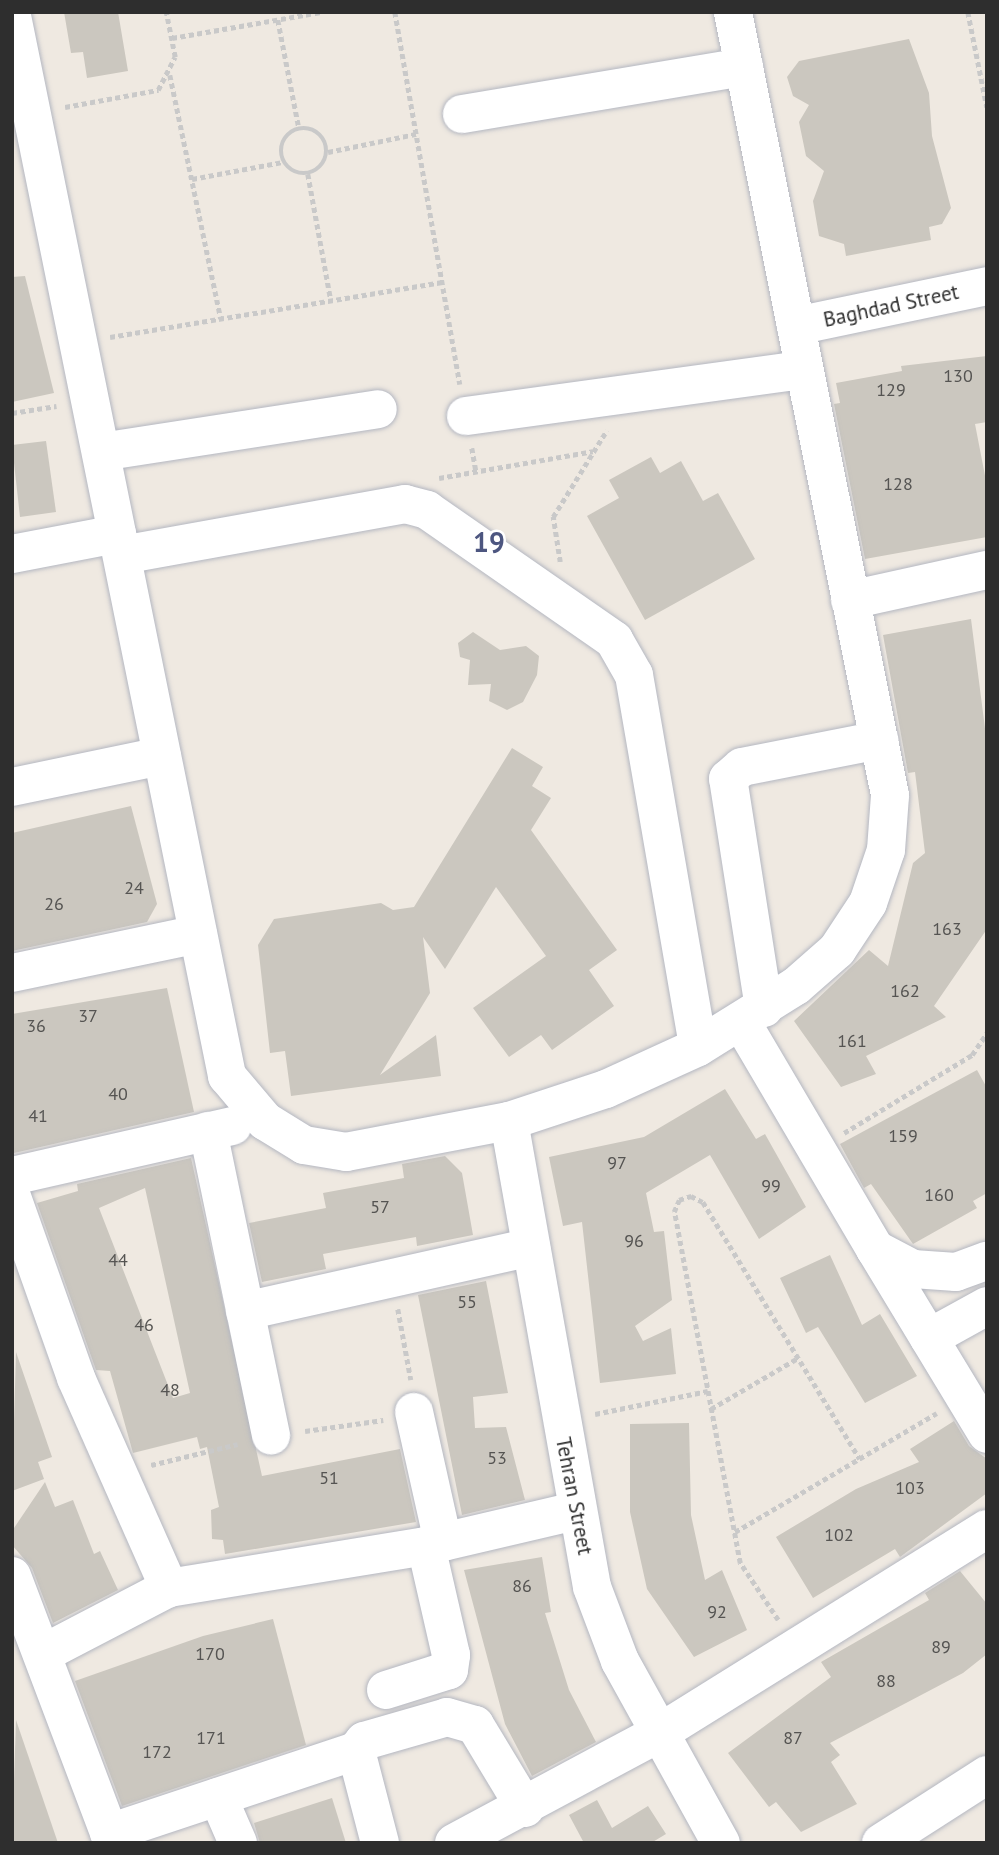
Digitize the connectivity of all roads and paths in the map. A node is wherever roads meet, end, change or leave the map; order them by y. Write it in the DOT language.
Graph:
graph roads {
  1 [pos="166,12"];
  2 [pos="321,12"];
  3 [pos="395,12"];
  4 [pos="405,12"];
  5 [pos="416,12"];
  6 [pos="733,12"];
  7 [pos="968,12"];
  8 [pos="12,16"];
  9 [pos="278,20"];
  10 [pos="172,38"];
  11 [pos="744,67"];
  12 [pos="170,75"];
  13 [pos="987,107"];
  14 [pos="32,114"];
  15 [pos="462,114"];
  16 [pos="299,128"];
  17 [pos="416,134"];
  18 [pos="328,152"];
  19 [pos="283,162"];
  20 [pos="308,174"];
  21 [pos="192,179"];
  22 [pos="29,182"];
  23 [pos="442,282"];
  24 [pos="987,286"];
  25 [pos="331,300"];
  26 [pos="221,319"];
  27 [pos="796,326"];
  28 [pos="79,343"];
  29 [pos="804,370"];
  30 [pos="641,392"];
  31 [pos="90,400"];
  32 [pos="378,409"];
  33 [pos="12,413"];
  34 [pos="466,416"];
  35 [pos="101,452"];
  36 [pos="476,471"];
  37 [pos="120,544"];
  38 [pos="12,555"];
  39 [pos="987,570"];
  40 [pos="850,600"];
  41 [pos="571,611"];
  42 [pos="879,740"];
  43 [pos="162,756"];
  44 [pos="12,787"];
  45 [pos="198,934"];
  46 [pos="12,973"];
  47 [pos="753,1016"];
  48 [pos="987,1035"];
  49 [pos="698,1047"];
  50 [pos="265,1121"];
  51 [pos="509,1121"];
  52 [pos="208,1131"];
  53 [pos="817,1150"];
  54 [pos="12,1176"];
  55 [pos="12,1197"];
  56 [pos="531,1247"];
  57 [pos="875,1249"];
  58 [pos="987,1261"];
  59 [pos="392,1275"];
  60 [pos="25,1286"];
  61 [pos="987,1306"];
  62 [pos="245,1311"];
  63 [pos="929,1338"];
  64 [pos="798,1358"];
  65 [pos="708,1391"];
  66 [pos="964,1397"];
  67 [pos="711,1409"];
  68 [pos="414,1412"];
  69 [pos="560,1421"];
  70 [pos="987,1434"];
  71 [pos="271,1436"];
  72 [pos="860,1459"];
  73 [pos="117,1474"];
  74 [pos="575,1511"];
  75 [pos="987,1529"];
  76 [pos="734,1532"];
  77 [pos="434,1544"];
  78 [pos="12,1576"];
  79 [pos="169,1588"];
  80 [pos="797,1647"];
  81 [pos="42,1654"];
  82 [pos="386,1690"];
  83 [pos="659,1733"];
  84 [pos="356,1751"];
  85 [pos="987,1775"];
  86 [pos="218,1797"];
  87 [pos="525,1808"];
  88 [pos="111,1838"];
  89 [pos="238,1843"];
  90 [pos="380,1843"];
  91 [pos="454,1843"];
  92 [pos="721,1843"];
  93 [pos="881,1843"];
  1 -- 10 [label="path"];
  2 -- 9 [label="path"];
  3 -- 17 [label="path"];
  4 -- 5 [label="path"];
  6 -- 11 [label="street"];
  7 -- 13 [label="path"];
  8 -- 14 [label="street"];
  9 -- 10 [label="path"];
  9 -- 16 [label="path"];
  10 -- 12 [label="path"];
  11 -- 15 [label="street"];
  11 -- 27 [label="street"];
  12 -- 14 [label="path"];
  12 -- 21 [label="path"];
  14 -- 22 [label="street"];
  16 -- 18 [label="path"];
  16 -- 19 [label="path"];
  17 -- 18 [label="path"];
  17 -- 23 [label="path"];
  18 -- 20 [label="path"];
  19 -- 20 [label="path"];
  19 -- 21 [label="path"];
  20 -- 25 [label="path"];
  21 -- 26 [label="path"];
  22 -- 28 [label="street"];
  23 -- 25 [label="path"];
  23 -- 34 [label="path"];
  24 -- 27 [label="street, Baghdad Street"];
  25 -- 26 [label="path"];
  26 -- 28 [label="path"];
  27 -- 29 [label="street"];
  28 -- 31 [label="street"];
  29 -- 30 [label="street"];
  29 -- 40 [label="street"];
  30 -- 34 [label="street"];
  30 -- 41 [label="path"];
  31 -- 33 [label="path"];
  31 -- 35 [label="street"];
  32 -- 35 [label="street"];
  34 -- 36 [label="path"];
  35 -- 37 [label="street"];
  37 -- 38 [label="street"];
  37 -- 41 [label="street"];
  37 -- 43 [label="street"];
  39 -- 40 [label="street"];
  40 -- 42 [label="street"];
  41 -- 49 [label="street"];
  42 -- 47 [label="street"];
  42 -- 47 [label="street"];
  43 -- 44 [label="street"];
  43 -- 45 [label="street"];
  45 -- 46 [label="street"];
  45 -- 50 [label="street"];
  47 -- 49 [label="street"];
  47 -- 53 [label="street"];
  48 -- 53 [label="path"];
  49 -- 51 [label="street"];
  50 -- 51 [label="street"];
  50 -- 52 [label="street"];
  51 -- 56 [label="street, Tehran Street"];
  52 -- 54 [label="street"];
  52 -- 62 [label="street"];
  53 -- 57 [label="street"];
  55 -- 60 [label="street"];
  56 -- 59 [label="street"];
  56 -- 69 [label="street, Tehran Street"];
  57 -- 58 [label="street"];
  57 -- 63 [label="street"];
  59 -- 62 [label="street"];
  59 -- 68 [label="path"];
  60 -- 73 [label="street"];
  61 -- 63 [label="street"];
  62 -- 71 [label="street"];
  63 -- 66 [label="street"];
  64 -- 65 [label="path"];
  64 -- 67 [label="path"];
  64 -- 72 [label="path"];
  65 -- 67 [label="path"];
  65 -- 69 [label="path"];
  66 -- 70 [label="street"];
  66 -- 72 [label="path"];
  67 -- 76 [label="path"];
  68 -- 71 [label="path"];
  68 -- 77 [label="street"];
  69 -- 74 [label="street, Tehran Street"];
  71 -- 73 [label="path"];
  72 -- 76 [label="path"];
  73 -- 79 [label="street"];
  74 -- 77 [label="street"];
  74 -- 83 [label="street, Tehran Street"];
  75 -- 80 [label="street"];
  76 -- 80 [label="path"];
  77 -- 79 [label="street"];
  77 -- 82 [label="street"];
  78 -- 81 [label="street"];
  79 -- 81 [label="street"];
  80 -- 83 [label="street"];
  81 -- 88 [label="street"];
  83 -- 87 [label="street"];
  83 -- 92 [label="street, Tehran Street"];
  84 -- 86 [label="street"];
  84 -- 87 [label="street"];
  84 -- 90 [label="street"];
  85 -- 93 [label="street"];
  86 -- 88 [label="street"];
  86 -- 89 [label="street"];
  87 -- 91 [label="street"];
}
